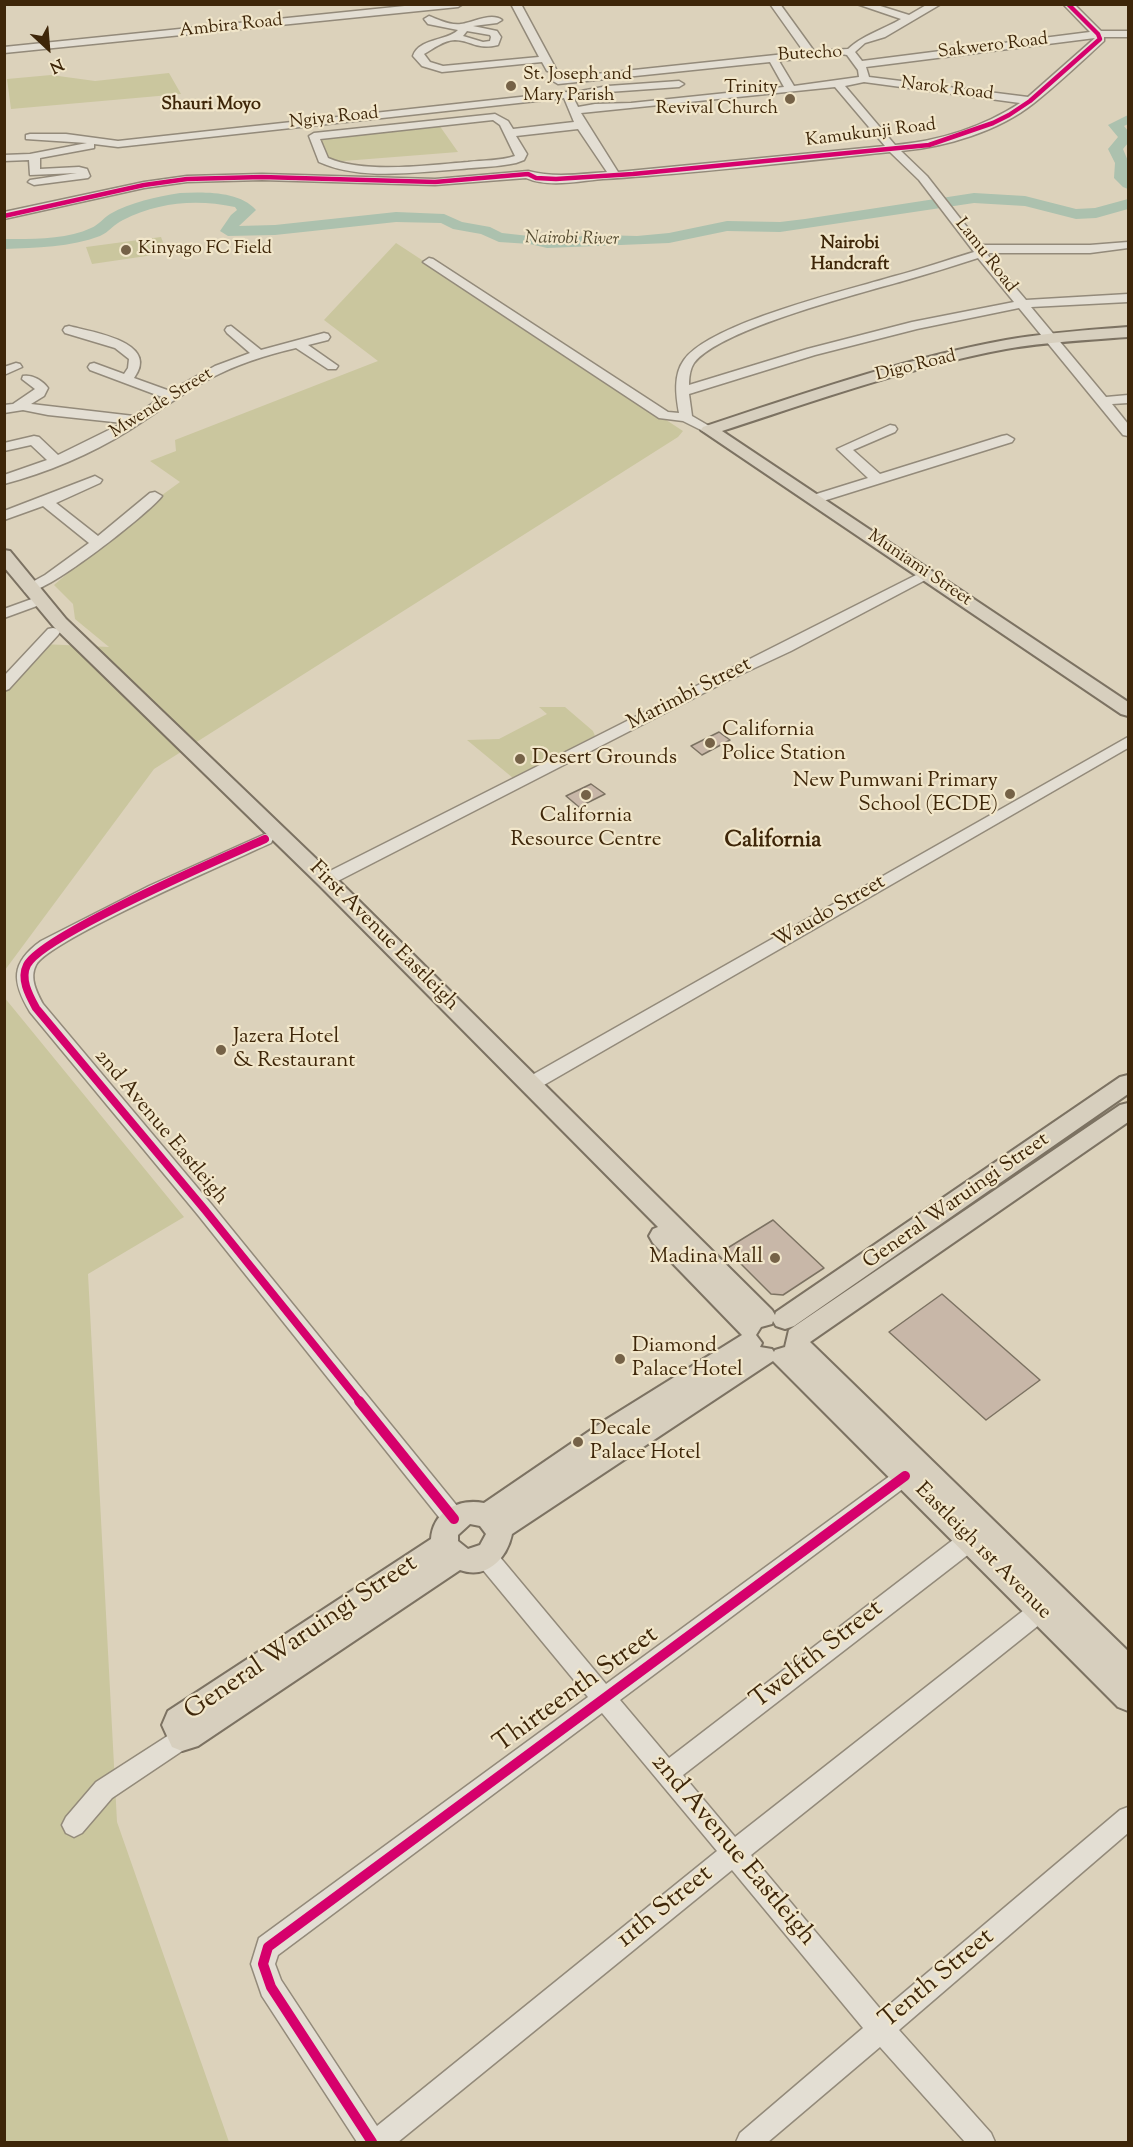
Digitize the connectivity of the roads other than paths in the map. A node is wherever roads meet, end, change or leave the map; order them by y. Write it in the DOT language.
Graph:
graph roads {
  1 [pos="458,4"];
  2 [pos="516,4"];
  3 [pos="775,4"];
  4 [pos="861,4"];
  5 [pos="936,4"];
  6 [pos="1068,4"];
  7 [pos="429,19"];
  8 [pos="497,20"];
  9 [pos="910,20"];
  10 [pos="464,27"];
  11 [pos="1098,34"];
  12 [pos="1128,34"];
  13 [pos="456,37"];
  14 [pos="4,50"];
  15 [pos="850,52"];
  16 [pos="810,53"];
  17 [pos="772,57"];
  18 [pos="546,59"];
  19 [pos="858,65"];
  20 [pos="673,68"];
  21 [pos="864,79"];
  22 [pos="558,81"];
  23 [pos="679,84"];
  24 [pos="838,84"];
  25 [pos="790,88"];
  26 [pos="567,96"];
  27 [pos="684,99"];
  28 [pos="1030,101"];
  29 [pos="576,111"];
  30 [pos="309,122"];
  31 [pos="581,125"];
  32 [pos="510,133"];
  33 [pos="30,136"];
  34 [pos="314,136"];
  35 [pos="110,144"];
  36 [pos="892,148"];
  37 [pos="4,158"];
  38 [pos="34,162"];
  39 [pos="4,170"];
  40 [pos="614,174"];
  41 [pos="34,182"];
  42 [pos="4,216"];
  43 [pos="1128,245"];
  44 [pos="980,252"];
  45 [pos="429,262"];
  46 [pos="1128,298"];
  47 [pos="1023,304"];
  48 [pos="69,330"];
  49 [pos="231,330"];
  50 [pos="1128,332"];
  51 [pos="324,337"];
  52 [pos="1051,338"];
  53 [pos="299,344"];
  54 [pos="260,354"];
  55 [pos="332,366"];
  56 [pos="94,367"];
  57 [pos="28,379"];
  58 [pos="126,380"];
  59 [pos="684,392"];
  60 [pos="171,396"];
  61 [pos="1128,399"];
  62 [pos="1103,401"];
  63 [pos="18,406"];
  64 [pos="4,409"];
  65 [pos="686,418"];
  66 [pos="135,420"];
  67 [pos="890,429"];
  68 [pos="709,430"];
  69 [pos="1128,432"];
  70 [pos="1007,439"];
  71 [pos="4,447"];
  72 [pos="56,460"];
  73 [pos="877,479"];
  74 [pos="4,480"];
  75 [pos="95,480"];
  76 [pos="154,496"];
  77 [pos="815,499"];
  78 [pos="47,500"];
  79 [pos="4,516"];
  80 [pos="98,543"];
  81 [pos="4,555"];
  82 [pos="926,574"];
  83 [pos="4,576"];
  84 [pos="32,598"];
  85 [pos="4,614"];
  86 [pos="53,632"];
  87 [pos="4,686"];
  88 [pos="1128,710"];
  89 [pos="1128,742"];
  90 [pos="265,839"];
  91 [pos="326,880"];
  92 [pos="531,1084"];
  93 [pos="1125,1098"];
  94 [pos="773,1338"];
  95 [pos="905,1476"];
  96 [pos="493,1522"];
  97 [pos="452,1540"];
  98 [pos="970,1540"];
  99 [pos="486,1557"];
  100 [pos="1041,1610"];
  101 [pos="1128,1669"];
  102 [pos="604,1697"];
  103 [pos="1128,1698"];
  104 [pos="183,1737"];
  105 [pos="667,1773"];
  106 [pos="1128,1818"];
  107 [pos="74,1825"];
  108 [pos="734,1853"];
  109 [pos="880,2028"];
  110 [pos="372,2142"];
  111 [pos="378,2142"];
  112 [pos="749,2142"];
  113 [pos="982,2142"];
  1 -- 14 [label="street, Ambira Road"];
  2 -- 18 [label="street"];
  3 -- 16 [label="street"];
  4 -- 9 [label="street"];
  5 -- 9 [label="street"];
  6 -- 11 [label="street"];
  7 -- 10 [label="street"];
  8 -- 10 [label="street"];
  9 -- 15 [label="street"];
  10 -- 13 [label="street"];
  10 -- 13 [label="street"];
  11 -- 12 [label="street, Sakwero Road"];
  11 -- 19 [label="street, Sakwero Road"];
  11 -- 28 [label="street, Kamukunji Road"];
  13 -- 18 [label="street"];
  15 -- 16 [label="street, Butecho"];
  15 -- 19 [label="street, Butecho"];
  16 -- 17 [label="street, Butecho"];
  17 -- 20 [label="street, Butecho"];
  17 -- 25 [label="street"];
  18 -- 22 [label="street"];
  19 -- 21 [label="street, Butecho"];
  20 -- 22 [label="street, Butecho"];
  20 -- 23 [label="street"];
  21 -- 24 [label="street, Butecho"];
  21 -- 28 [label="street, Narok Road"];
  22 -- 26 [label="street"];
  23 -- 26 [label="street, Ngiya Road"];
  23 -- 27 [label="street"];
  24 -- 25 [label="street, Butecho"];
  24 -- 36 [label="street, Lamu Road"];
  25 -- 27 [label="street, Butecho"];
  26 -- 29 [label="street"];
  26 -- 30 [label="street, Ngiya Road"];
  27 -- 29 [label="street, Butecho"];
  28 -- 36 [label="street, Kamukunji Road"];
  29 -- 31 [label="street"];
  30 -- 34 [label="street"];
  30 -- 35 [label="street, Ngiya Road"];
  31 -- 32 [label="street"];
  31 -- 40 [label="street"];
  32 -- 34 [label="street"];
  32 -- 34 [label="street"];
  33 -- 35 [label="street, Ngiya Road"];
  35 -- 38 [label="street"];
  36 -- 40 [label="street, Kamukunji Road"];
  36 -- 44 [label="street, Lamu Road"];
  37 -- 38 [label="street"];
  38 -- 39 [label="street"];
  38 -- 41 [label="street"];
  40 -- 42 [label="street, Kamukunji Road"];
  43 -- 44 [label="street"];
  44 -- 47 [label="street, Lamu Road"];
  44 -- 59 [label="street"];
  45 -- 65 [label="street"];
  46 -- 47 [label="street"];
  47 -- 52 [label="street, Lamu Road"];
  47 -- 59 [label="street"];
  48 -- 58 [label="street"];
  49 -- 54 [label="street"];
  50 -- 52 [label="main road, Digo Road"];
  51 -- 53 [label="street, Mwende Street"];
  52 -- 62 [label="street, Lamu Road"];
  52 -- 68 [label="main road, Digo Road"];
  53 -- 54 [label="street, Mwende Street"];
  53 -- 55 [label="street"];
  54 -- 60 [label="street, Mwende Street"];
  56 -- 58 [label="street"];
  57 -- 63 [label="street"];
  58 -- 60 [label="street"];
  59 -- 65 [label="street"];
  60 -- 66 [label="street, Mwende Street"];
  61 -- 62 [label="street"];
  62 -- 69 [label="street, Lamu Road"];
  63 -- 64 [label="street"];
  63 -- 66 [label="street"];
  65 -- 68 [label="street"];
  66 -- 72 [label="street, Mwende Street"];
  67 -- 73 [label="street"];
  68 -- 77 [label="main road, Muniami Street"];
  70 -- 73 [label="street"];
  71 -- 72 [label="street"];
  72 -- 74 [label="street, Mwende Street"];
  73 -- 77 [label="street"];
  75 -- 78 [label="street"];
  76 -- 80 [label="street"];
  77 -- 82 [label="main road, Muniami Street"];
  78 -- 79 [label="street"];
  78 -- 80 [label="street"];
  80 -- 84 [label="street"];
  81 -- 84 [label="main road, First Avenue Eastleigh"];
  82 -- 88 [label="main road, Muniami Street"];
  82 -- 91 [label="street, Marimbi Street"];
  83 -- 84 [label="main road, First Avenue Eastleigh"];
  84 -- 85 [label="street"];
  84 -- 86 [label="main road, First Avenue Eastleigh"];
  84 -- 91 [label="main road, First Avenue Eastleigh"];
  86 -- 87 [label="street"];
  86 -- 90 [label="main road, First Avenue Eastleigh"];
  89 -- 92 [label="street, Waudo Street"];
  90 -- 94 [label="main road, First Avenue Eastleigh"];
  90 -- 97 [label="street, 2nd Avenue Eastleigh"];
  91 -- 92 [label="main road, First Avenue Eastleigh"];
  92 -- 94 [label="main road, First Avenue Eastleigh"];
  93 -- 94 [label="main road, General Waruingi Street"];
  94 -- 95 [label="main road, Eastleigh 1st Avenue"];
  94 -- 96 [label="main road, General Waruingi Street"];
  94 -- 101 [label="main road, Eastleigh 1st Avenue"];
  95 -- 98 [label="main road, Eastleigh 1st Avenue"];
  95 -- 102 [label="street, Thirteenth Street"];
  96 -- 97 [label="main road"];
  96 -- 99 [label="main road"];
  97 -- 99 [label="main road"];
  97 -- 104 [label="main road, General Waruingi Street"];
  98 -- 100 [label="main road, Eastleigh 1st Avenue"];
  98 -- 105 [label="street, Twelfth Street"];
  99 -- 102 [label="street, 2nd Avenue Eastleigh"];
  100 -- 103 [label="main road, Eastleigh 1st Avenue"];
  100 -- 108 [label="street, 11th Street"];
  102 -- 105 [label="street, 2nd Avenue Eastleigh"];
  102 -- 110 [label="street, Thirteenth Street"];
  104 -- 107 [label="street"];
  105 -- 108 [label="street, 2nd Avenue Eastleigh"];
  106 -- 109 [label="street, Tenth Street"];
  108 -- 109 [label="street, 2nd Avenue Eastleigh"];
  108 -- 111 [label="street, 11th Street"];
  109 -- 112 [label="street, Tenth Street"];
  109 -- 113 [label="street, 2nd Avenue Eastleigh"];
}
